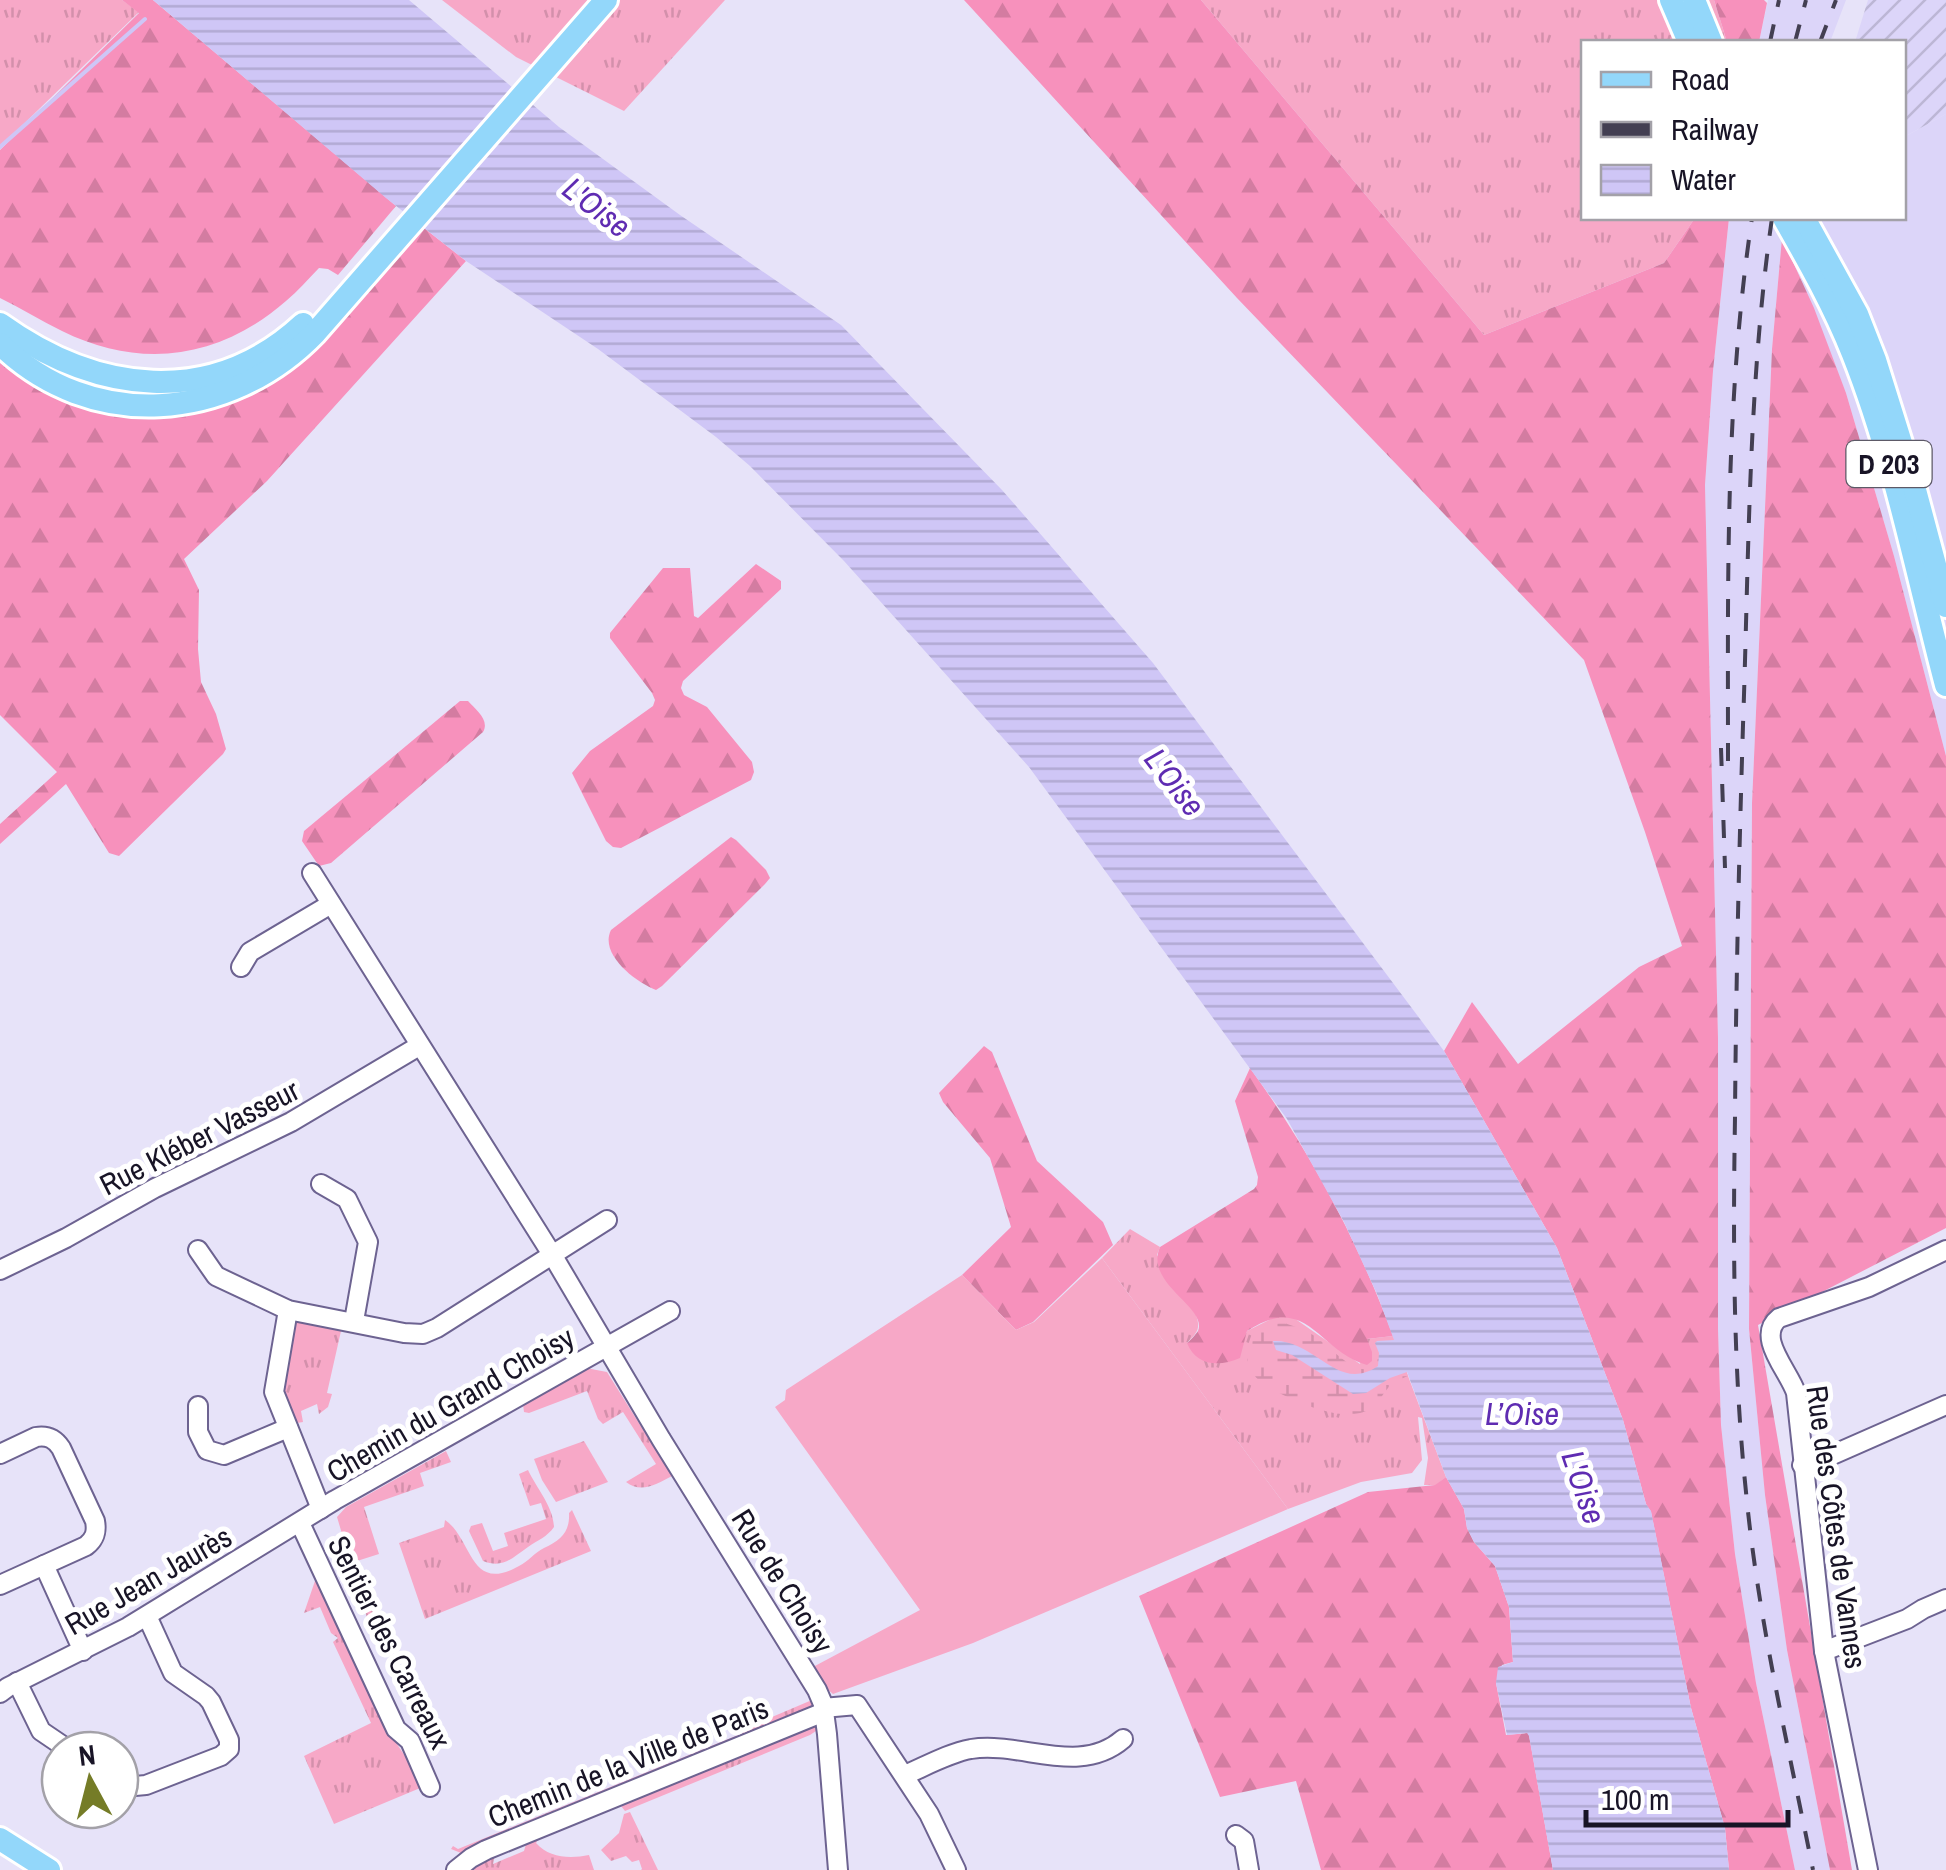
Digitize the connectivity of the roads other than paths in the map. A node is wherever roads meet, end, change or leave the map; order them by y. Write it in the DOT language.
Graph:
graph roads {
  1 [pos="590,0"];
  2 [pos="606,0"];
  3 [pos="1672,0"];
  4 [pos="1694,0"];
  5 [pos="1687,40"];
  6 [pos="1710,40"];
  7 [pos="465,152"];
  8 [pos="1792,220"];
  9 [pos="1792,220"];
  10 [pos="351,282"];
  11 [pos="0,324"];
  12 [pos="0,344"];
  13 [pos="1946,606"];
  14 [pos="1946,685"];
  15 [pos="312,873"];
  16 [pos="330,904"];
  17 [pos="242,967"];
  18 [pos="419,1046"];
  19 [pos="321,1184"];
  20 [pos="607,1220"];
  21 [pos="198,1250"];
  22 [pos="1946,1250"];
  23 [pos="553,1256"];
  24 [pos="0,1270"];
  25 [pos="288,1310"];
  26 [pos="670,1311"];
  27 [pos="354,1321"];
  28 [pos="606,1346"];
  29 [pos="1946,1405"];
  30 [pos="198,1406"];
  31 [pos="288,1428"];
  32 [pos="0,1454"];
  33 [pos="1802,1465"];
  34 [pos="321,1510"];
  35 [pos="300,1522"];
  36 [pos="44,1565"];
  37 [pos="0,1586"];
  38 [pos="1946,1599"];
  39 [pos="146,1616"];
  40 [pos="83,1651"];
  41 [pos="1824,1652"];
  42 [pos="18,1682"];
  43 [pos="0,1693"];
  44 [pos="824,1710"];
  45 [pos="40,1730"];
  46 [pos="1123,1739"];
  47 [pos="905,1775"];
  48 [pos="140,1786"];
  49 [pos="430,1787"];
  50 [pos="1236,1834"];
  51 [pos="0,1839"];
  52 [pos="49,1870"];
  53 [pos="456,1870"];
  54 [pos="838,1870"];
  55 [pos="956,1870"];
  56 [pos="1250,1870"];
  57 [pos="1868,1870"];
  1 -- 7 [label="main road"];
  2 -- 7 [label="main road"];
  3 -- 5 [label="main road"];
  4 -- 6 [label="main road"];
  7 -- 10 [label="main road"];
  8 -- 13 [label="main road, D 203"];
  9 -- 14 [label="main road, D 203"];
  10 -- 11 [label="main road"];
  10 -- 12 [label="main road"];
  15 -- 16 [label="street, Rue de Choisy"];
  16 -- 17 [label="street"];
  16 -- 18 [label="street, Rue de Choisy"];
  18 -- 23 [label="street, Rue de Choisy"];
  18 -- 24 [label="street, Rue Kléber Vasseur"];
  19 -- 27 [label="street"];
  20 -- 23 [label="street"];
  21 -- 25 [label="street"];
  22 -- 33 [label="street, Rue des Côtes de Vannes"];
  23 -- 27 [label="street"];
  23 -- 28 [label="street, Rue de Choisy"];
  25 -- 27 [label="street"];
  25 -- 31 [label="street"];
  26 -- 28 [label="street"];
  28 -- 34 [label="street, Chemin du Grand Choisy"];
  28 -- 44 [label="street, Rue de Choisy"];
  29 -- 33 [label="street"];
  30 -- 31 [label="street"];
  31 -- 34 [label="street"];
  32 -- 36 [label="street"];
  33 -- 41 [label="street, Rue des Côtes de Vannes"];
  34 -- 35 [label="street, Rue Jean Jaurès"];
  35 -- 39 [label="street, Rue Jean Jaurès"];
  35 -- 49 [label="street, Sentier des Carreaux"];
  36 -- 37 [label="street"];
  36 -- 40 [label="street"];
  38 -- 41 [label="street"];
  39 -- 40 [label="street, Rue Jean Jaurès"];
  39 -- 48 [label="street"];
  40 -- 42 [label="street, Rue Jean Jaurès"];
  41 -- 57 [label="street, Rue des Côtes de Vannes"];
  42 -- 43 [label="street, Rue Jean Jaurès"];
  42 -- 45 [label="street"];
  44 -- 47 [label="street, Chemin de la Ville de Paris"];
  44 -- 53 [label="street, Chemin de la Ville de Paris"];
  44 -- 54 [label="street, Rue de Choisy"];
  46 -- 47 [label="street"];
  47 -- 55 [label="street"];
  50 -- 56 [label="street"];
  51 -- 52 [label="main road"];
}
